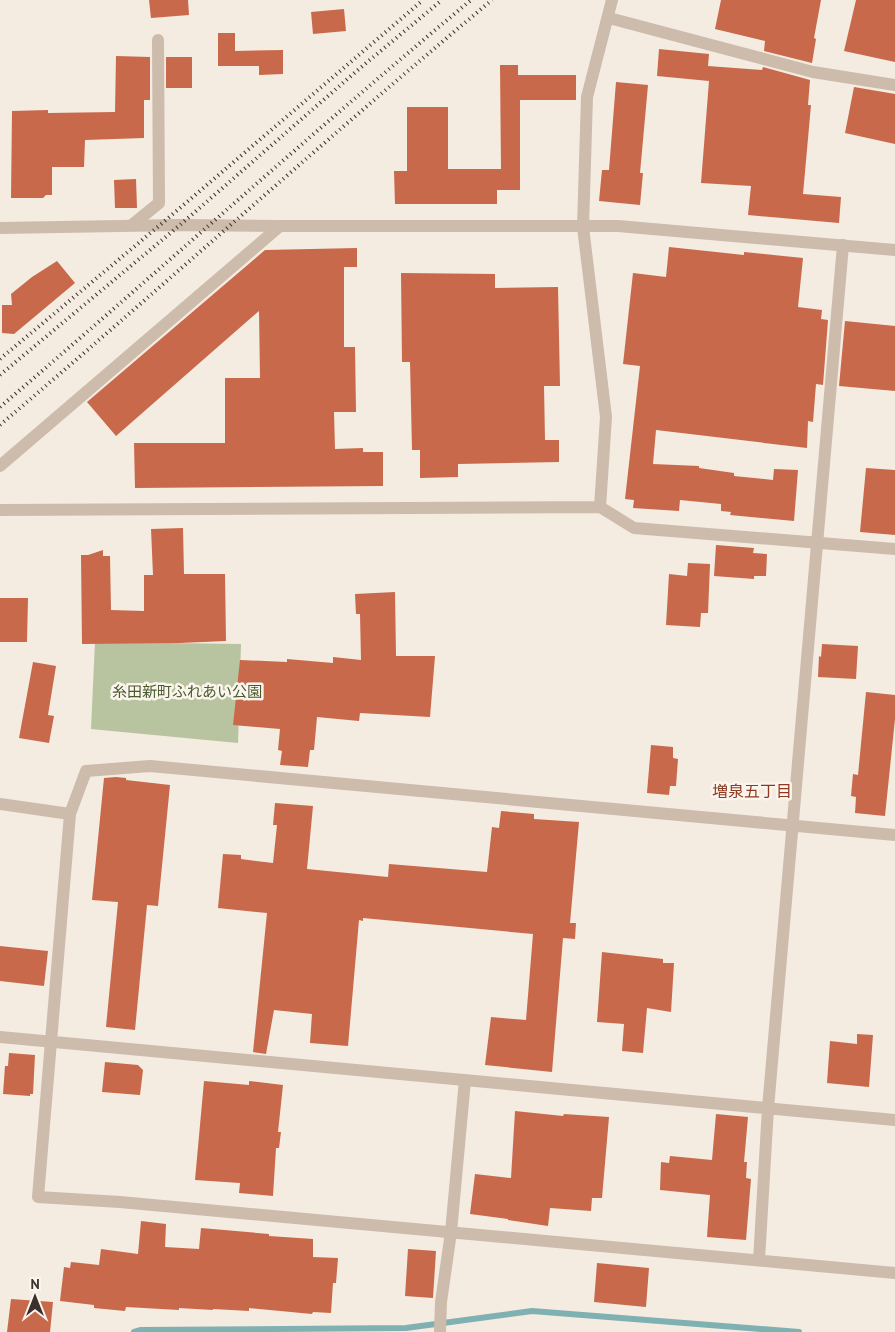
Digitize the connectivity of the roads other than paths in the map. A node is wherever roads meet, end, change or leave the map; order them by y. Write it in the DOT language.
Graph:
graph roads {
  1 [pos="612,0"];
  2 [pos="609,18"];
  3 [pos="158,40"];
  4 [pos="895,85"];
  5 [pos="132,225"];
  6 [pos="280,226"];
  7 [pos="583,227"];
  8 [pos="0,228"];
  9 [pos="843,244"];
  10 [pos="895,250"];
  11 [pos="0,466"];
  12 [pos="600,507"];
  13 [pos="0,510"];
  14 [pos="817,543"];
  15 [pos="895,549"];
  16 [pos="0,804"];
  17 [pos="70,814"];
  18 [pos="793,825"];
  19 [pos="895,835"];
  20 [pos="0,1037"];
  21 [pos="52,1042"];
  22 [pos="466,1080"];
  23 [pos="768,1108"];
  24 [pos="895,1120"];
  25 [pos="451,1232"];
  26 [pos="759,1260"];
  27 [pos="895,1273"];
  28 [pos="440,1329"];
  1 -- 2 [label="street"];
  2 -- 4 [label="street"];
  2 -- 7 [label="street"];
  3 -- 5 [label="street"];
  5 -- 6 [label="street"];
  5 -- 8 [label="street"];
  6 -- 7 [label="street"];
  6 -- 11 [label="street"];
  7 -- 9 [label="street"];
  7 -- 12 [label="street"];
  9 -- 10 [label="street"];
  9 -- 14 [label="street"];
  12 -- 13 [label="street"];
  12 -- 14 [label="street"];
  14 -- 15 [label="street"];
  14 -- 18 [label="street"];
  16 -- 17 [label="street"];
  17 -- 18 [label="street"];
  17 -- 21 [label="street"];
  18 -- 19 [label="street"];
  18 -- 23 [label="street"];
  20 -- 21 [label="street"];
  21 -- 22 [label="street"];
  21 -- 25 [label="street"];
  22 -- 23 [label="street"];
  22 -- 25 [label="street"];
  23 -- 24 [label="street"];
  23 -- 26 [label="street"];
  25 -- 26 [label="street"];
  25 -- 28 [label="street"];
  26 -- 27 [label="street"];
}
